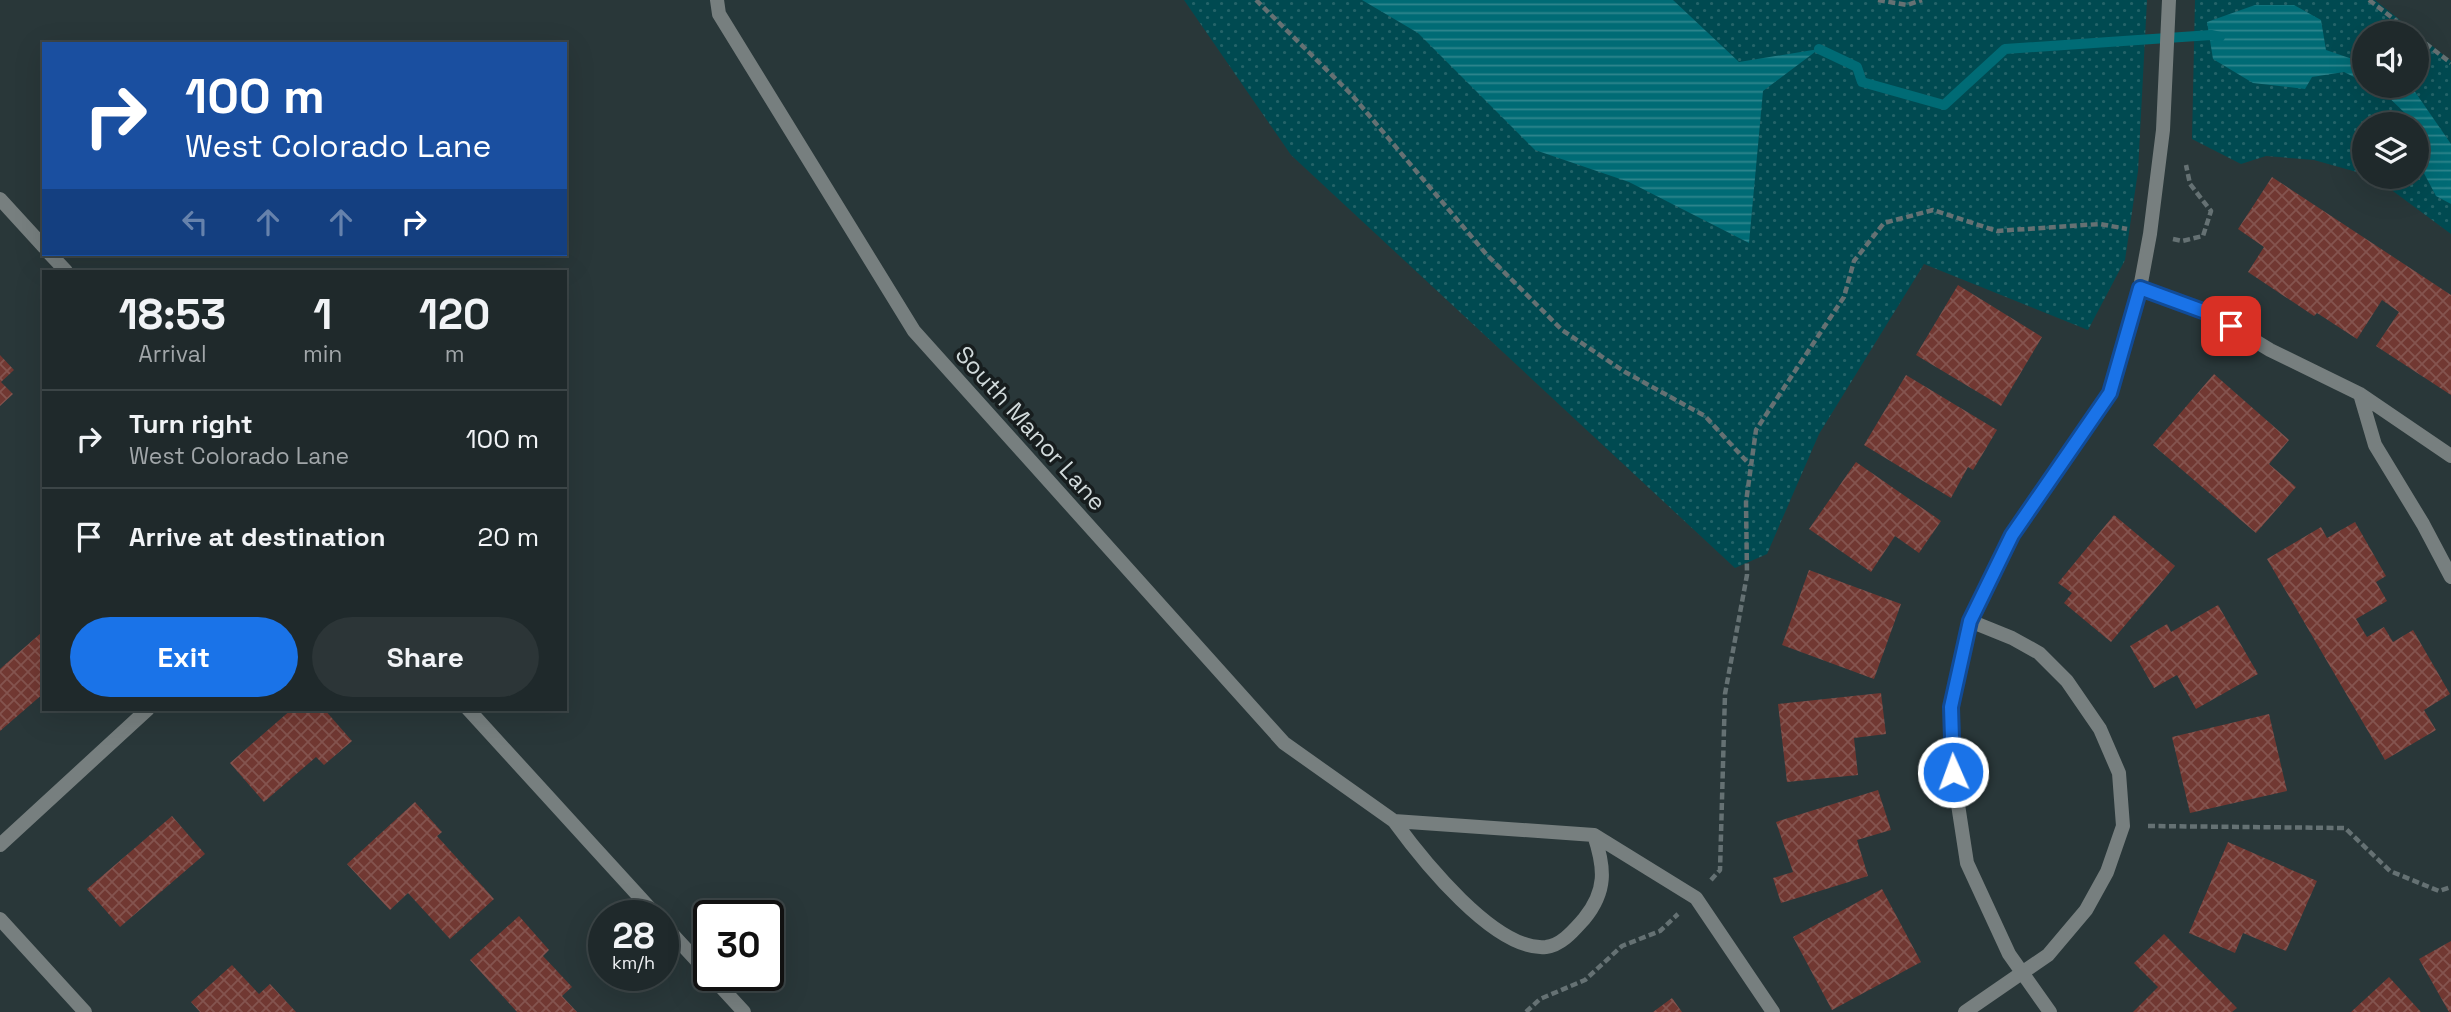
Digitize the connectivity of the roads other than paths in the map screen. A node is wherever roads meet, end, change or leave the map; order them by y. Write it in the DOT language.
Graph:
graph roads {
  1 [pos="717,0"];
  2 [pos="2169,0"];
  3 [pos="1,201"];
  4 [pos="42,245"];
  5 [pos="52,256"];
  6 [pos="65,270"];
  7 [pos="2140,288"];
  8 [pos="2360,394"];
  9 [pos="2451,456"];
  10 [pos="2451,577"];
  11 [pos="1970,621"];
  12 [pos="146,711"];
  13 [pos="470,711"];
  14 [pos="1394,821"];
  15 [pos="1594,835"];
  16 [pos="0,845"];
  17 [pos="642,900"];
  18 [pos="0,919"];
  19 [pos="679,941"];
  20 [pos="693,957"];
  21 [pos="2022,974"];
  22 [pos="725,991"];
  23 [pos="85,1012"];
  24 [pos="744,1012"];
  25 [pos="1773,1012"];
  26 [pos="1965,1012"];
  27 [pos="2050,1012"];
  1 -- 14 [label="street, South Manor Lane"];
  2 -- 7 [label="street"];
  3 -- 4 [label="street"];
  5 -- 6 [label="street"];
  7 -- 8 [label="street"];
  7 -- 11 [label="street"];
  8 -- 9 [label="street"];
  8 -- 10 [label="street"];
  11 -- 21 [label="street"];
  11 -- 21 [label="street"];
  12 -- 16 [label="street"];
  13 -- 17 [label="street"];
  14 -- 15 [label="street"];
  14 -- 15 [label="street, South Manor Lane"];
  15 -- 25 [label="street"];
  18 -- 23 [label="street"];
  19 -- 20 [label="street"];
  21 -- 26 [label="street"];
  21 -- 27 [label="street"];
  22 -- 24 [label="street"];
}
